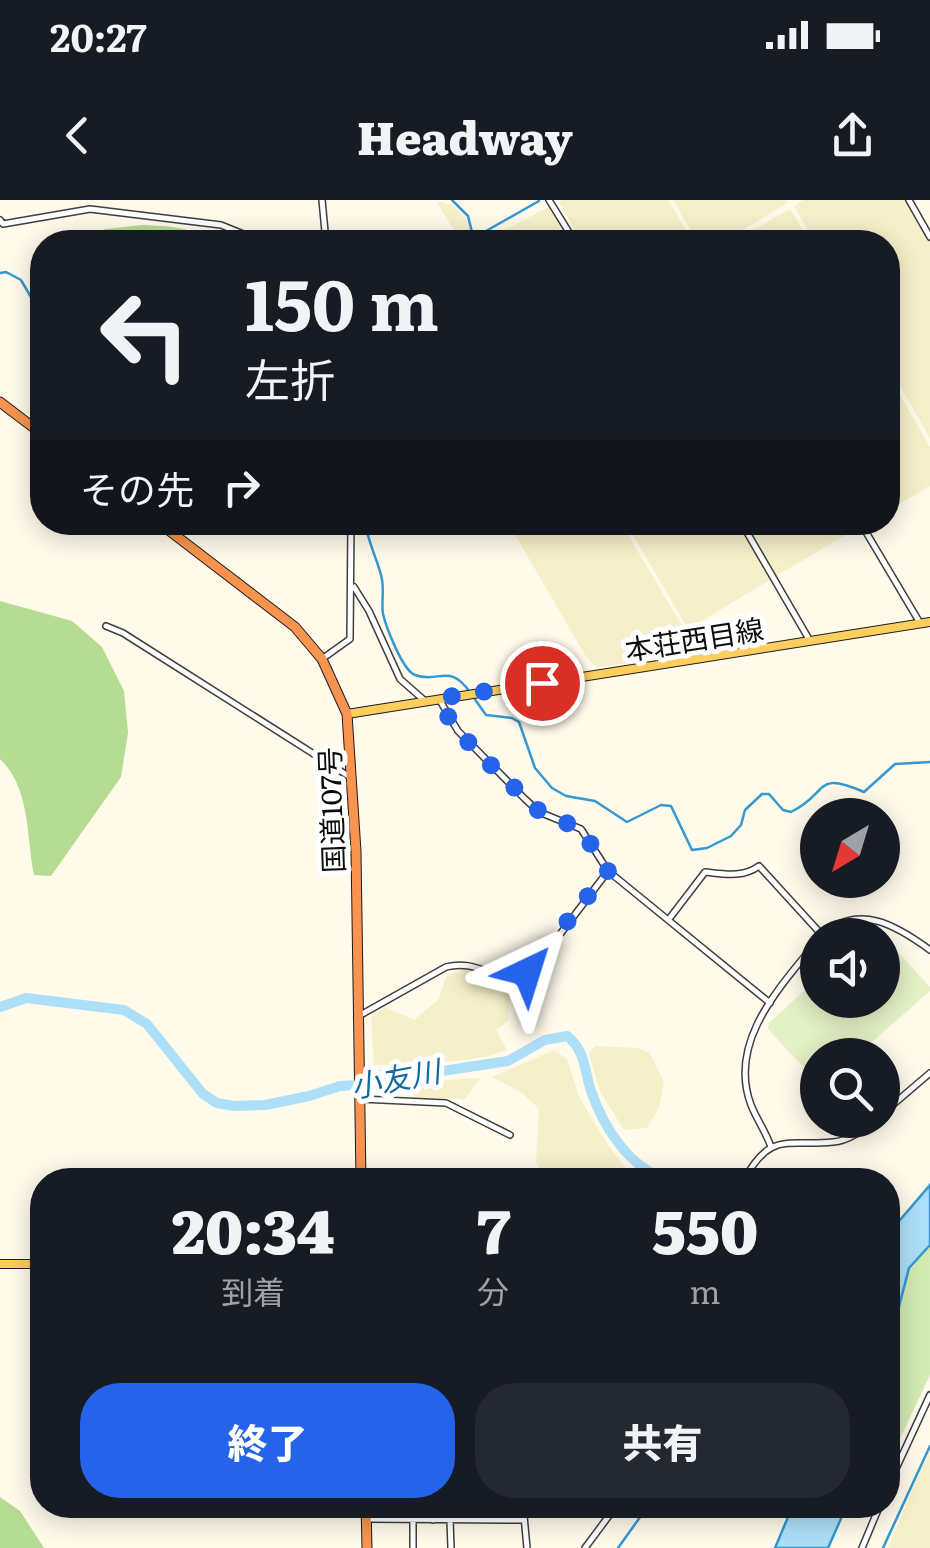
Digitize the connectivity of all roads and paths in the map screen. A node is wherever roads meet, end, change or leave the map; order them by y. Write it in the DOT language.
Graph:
graph roads {
  1 [pos="322,200"];
  2 [pos="550,200"];
  3 [pos="908,200"];
  4 [pos="0,220"];
  5 [pos="232,230"];
  6 [pos="325,230"];
  7 [pos="568,230"];
  8 [pos="930,237"];
  9 [pos="0,402"];
  10 [pos="30,425"];
  11 [pos="175,535"];
  12 [pos="351,535"];
  13 [pos="749,535"];
  14 [pos="868,535"];
  15 [pos="351,583"];
  16 [pos="925,623"];
  17 [pos="106,626"];
  18 [pos="811,642"];
  19 [pos="322,659"];
  20 [pos="440,698"];
  21 [pos="425,701"];
  22 [pos="347,714"];
  23 [pos="352,778"];
  24 [pos="608,871"];
  25 [pos="804,918"];
  26 [pos="669,919"];
  27 [pos="900,931"];
  28 [pos="930,950"];
  29 [pos="800,963"];
  30 [pos="770,1003"];
  31 [pos="357,1017"];
  32 [pos="930,1073"];
  33 [pos="360,1096"];
  34 [pos="900,1099"];
  35 [pos="510,1135"];
  36 [pos="848,1138"];
  37 [pos="771,1147"];
  38 [pos="362,1168"];
  39 [pos="751,1168"];
  40 [pos="0,1264"];
  41 [pos="30,1264"];
  42 [pos="930,1395"];
  43 [pos="900,1460"];
  44 [pos="607,1518"];
  45 [pos="875,1518"];
  46 [pos="366,1519"];
  47 [pos="413,1520"];
  48 [pos="433,1520"];
  49 [pos="450,1520"];
  50 [pos="522,1520"];
  51 [pos="367,1548"];
  52 [pos="414,1548"];
  53 [pos="451,1548"];
  54 [pos="526,1548"];
  55 [pos="585,1548"];
  56 [pos="862,1548"];
  1 -- 6 [label="street"];
  2 -- 7 [label="street"];
  3 -- 8 [label="street"];
  4 -- 5 [label="street"];
  9 -- 10 [label="highway"];
  11 -- 19 [label="highway, 国道107号"];
  12 -- 15 [label="street"];
  13 -- 18 [label="street"];
  14 -- 16 [label="street"];
  15 -- 19 [label="street"];
  15 -- 21 [label="street"];
  16 -- 18 [label="main road, 本荘西目線"];
  17 -- 23 [label="street"];
  18 -- 20 [label="main road, 本荘西目線"];
  19 -- 22 [label="highway, 国道107号"];
  20 -- 21 [label="main road, 本荘西目線"];
  20 -- 24 [label="street"];
  21 -- 22 [label="main road, 本荘西目線"];
  22 -- 23 [label="highway, 国道107号"];
  23 -- 31 [label="highway, 国道107号"];
  24 -- 26 [label="street"];
  24 -- 31 [label="street"];
  25 -- 26 [label="street"];
  26 -- 30 [label="street"];
  27 -- 28 [label="street"];
  29 -- 30 [label="street"];
  30 -- 37 [label="street"];
  31 -- 33 [label="highway, 国道107号"];
  32 -- 34 [label="street"];
  33 -- 35 [label="street"];
  33 -- 38 [label="highway, 国道107号"];
  36 -- 37 [label="street"];
  37 -- 39 [label="street"];
  40 -- 41 [label="main road"];
  42 -- 43 [label="street"];
  44 -- 55 [label="street"];
  45 -- 56 [label="street"];
  46 -- 47 [label="street"];
  46 -- 51 [label="highway"];
  47 -- 48 [label="street"];
  47 -- 52 [label="street"];
  48 -- 49 [label="street"];
  49 -- 50 [label="street"];
  49 -- 53 [label="street"];
  50 -- 54 [label="street"];
}
